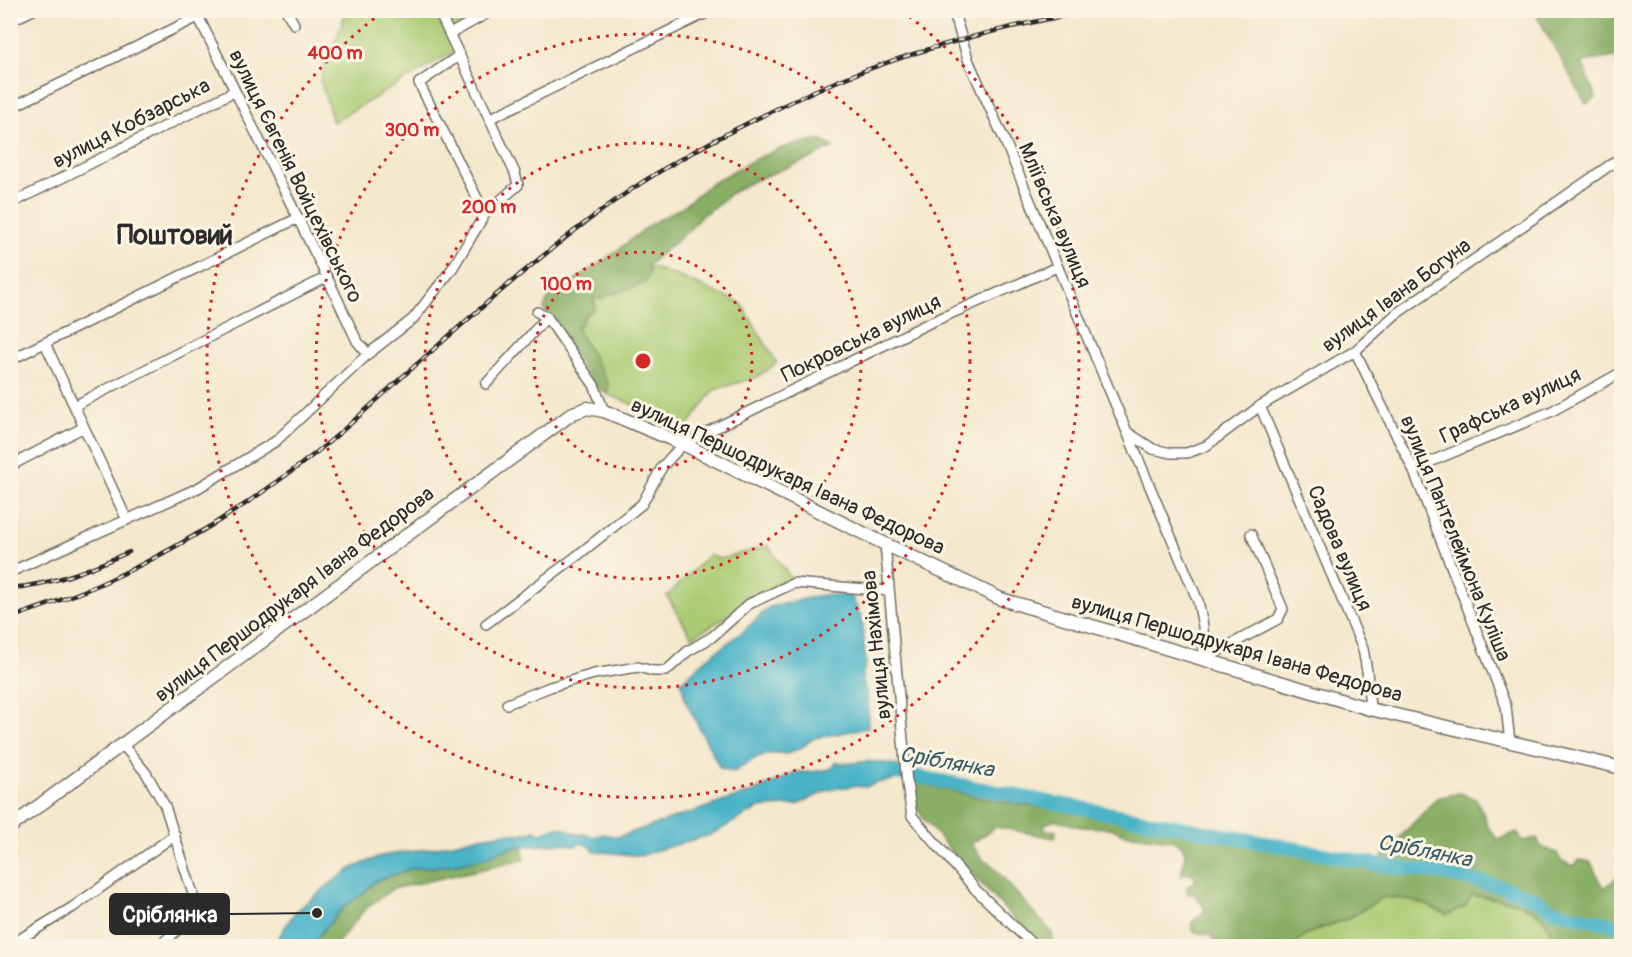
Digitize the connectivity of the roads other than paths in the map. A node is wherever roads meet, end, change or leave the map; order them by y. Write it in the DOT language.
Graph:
graph roads {
  1 [pos="33,10"];
  2 [pos="286,10"];
  3 [pos="438,10"];
  4 [pos="494,10"];
  5 [pos="712,10"];
  6 [pos="953,10"];
  7 [pos="197,14"];
  8 [pos="10,21"];
  9 [pos="294,24"];
  10 [pos="450,34"];
  11 [pos="460,55"];
  12 [pos="235,91"];
  13 [pos="10,108"];
  14 [pos="489,119"];
  15 [pos="1619,161"];
  16 [pos="10,204"];
  17 [pos="485,214"];
  18 [pos="298,218"];
  19 [pos="1057,267"];
  20 [pos="327,277"];
  21 [pos="537,312"];
  22 [pos="547,317"];
  23 [pos="45,343"];
  24 [pos="1355,351"];
  25 [pos="368,354"];
  26 [pos="10,360"];
  27 [pos="1622,372"];
  28 [pos="486,384"];
  29 [pos="74,406"];
  30 [pos="1260,406"];
  31 [pos="604,411"];
  32 [pos="84,427"];
  33 [pos="1127,432"];
  34 [pos="683,444"];
  35 [pos="10,466"];
  36 [pos="1413,469"];
  37 [pos="127,520"];
  38 [pos="1251,534"];
  39 [pos="885,544"];
  40 [pos="10,572"];
  41 [pos="889,591"];
  42 [pos="486,624"];
  43 [pos="1204,659"];
  44 [pos="507,704"];
  45 [pos="1370,709"];
  46 [pos="1510,743"];
  47 [pos="123,745"];
  48 [pos="1622,768"];
  49 [pos="10,827"];
  50 [pos="175,834"];
  51 [pos="10,945"];
  52 [pos="159,946"];
  53 [pos="1034,946"];
  1 -- 8 [label="street"];
  2 -- 9 [label="street"];
  3 -- 10 [label="street"];
  4 -- 10 [label="street"];
  5 -- 14 [label="street"];
  6 -- 19 [label="street, Мліївська вулиця"];
  7 -- 12 [label="street, вулиця Євгенія Войцехівського"];
  7 -- 13 [label="street"];
  10 -- 11 [label="street"];
  11 -- 14 [label="street"];
  11 -- 17 [label="street"];
  12 -- 16 [label="street, вулиця Кобзарська"];
  12 -- 18 [label="street, вулиця Євгенія Войцехівського"];
  14 -- 17 [label="street"];
  15 -- 24 [label="street, вулиця Івана Богуна"];
  17 -- 25 [label="street"];
  18 -- 20 [label="street, вулиця Євгенія Войцехівського"];
  18 -- 23 [label="street"];
  19 -- 33 [label="street, Мліївська вулиця"];
  19 -- 34 [label="street, Покровська вулиця"];
  20 -- 25 [label="street, вулиця Євгенія Войцехівського"];
  20 -- 29 [label="street"];
  21 -- 22 [label="street"];
  22 -- 28 [label="street"];
  22 -- 31 [label="street"];
  23 -- 26 [label="street"];
  23 -- 29 [label="street"];
  24 -- 30 [label="street, вулиця Івана Богуна"];
  24 -- 36 [label="street, вулиця Пантелеймона Куліша"];
  25 -- 37 [label="street"];
  27 -- 36 [label="street, Графська вулиця"];
  29 -- 32 [label="street"];
  30 -- 33 [label="street, вулиця Івана Богуна"];
  30 -- 45 [label="street, Садова вулиця"];
  31 -- 34 [label="street, вулиця Першодрукаря Івана Федорова"];
  31 -- 47 [label="street, вулиця Першодрукаря Івана Федорова"];
  32 -- 35 [label="street"];
  32 -- 37 [label="street"];
  33 -- 43 [label="street"];
  34 -- 39 [label="street, вулиця Першодрукаря Івана Федорова"];
  34 -- 42 [label="street"];
  36 -- 46 [label="street, вулиця Пантелеймона Куліша"];
  37 -- 40 [label="street"];
  38 -- 43 [label="street"];
  39 -- 41 [label="street, вулиця Нахімова"];
  39 -- 43 [label="street, вулиця Першодрукаря Івана Федорова"];
  41 -- 44 [label="street"];
  41 -- 53 [label="street, вулиця Нахімова"];
  43 -- 45 [label="street, вулиця Першодрукаря Івана Федорова"];
  45 -- 46 [label="street, вулиця Першодрукаря Івана Федорова"];
  46 -- 48 [label="street, вулиця Першодрукаря Івана Федорова"];
  47 -- 49 [label="street, вулиця Першодрукаря Івана Федорова"];
  47 -- 50 [label="street"];
  50 -- 51 [label="street"];
  50 -- 52 [label="street"];
}
